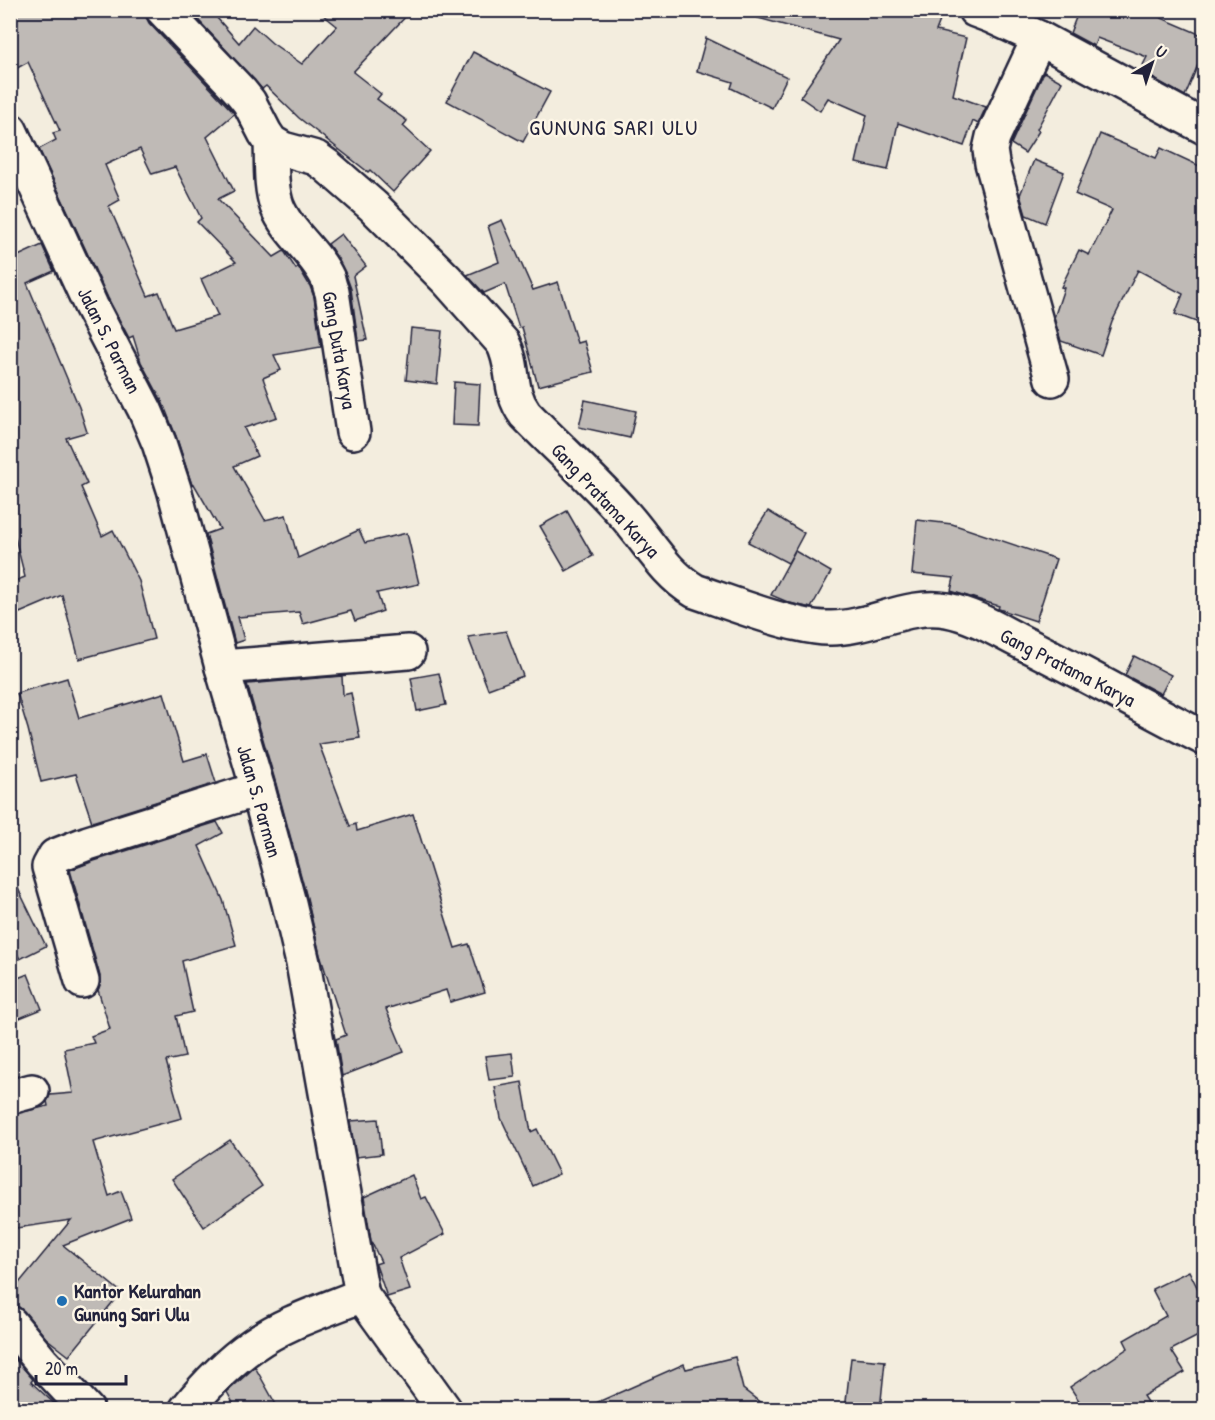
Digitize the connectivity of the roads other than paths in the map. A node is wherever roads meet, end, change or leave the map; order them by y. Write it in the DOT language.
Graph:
graph roads {
  1 [pos="163,10"];
  2 [pos="975,10"];
  3 [pos="1039,38"];
  4 [pos="1204,127"];
  5 [pos="10,130"];
  6 [pos="271,142"];
  7 [pos="1052,379"];
  8 [pos="353,432"];
  9 [pos="408,652"];
  10 [pos="222,667"];
  11 [pos="1204,738"];
  12 [pos="258,789"];
  13 [pos="82,981"];
  14 [pos="362,1295"];
  15 [pos="10,1323"];
  16 [pos="87,1410"];
  17 [pos="186,1410"];
  18 [pos="445,1410"];
  1 -- 6 [label="street"];
  2 -- 3 [label="street"];
  3 -- 4 [label="street"];
  3 -- 7 [label="street"];
  5 -- 10 [label="street, Jalan S. Parman"];
  6 -- 8 [label="street, Gang Duta Karya"];
  6 -- 11 [label="street, Gang Pratama Karya"];
  9 -- 10 [label="street"];
  10 -- 12 [label="street, Jalan S. Parman"];
  12 -- 13 [label="street"];
  12 -- 14 [label="street, Jalan S. Parman"];
  14 -- 17 [label="street"];
  14 -- 18 [label="street"];
  15 -- 16 [label="street"];
}
